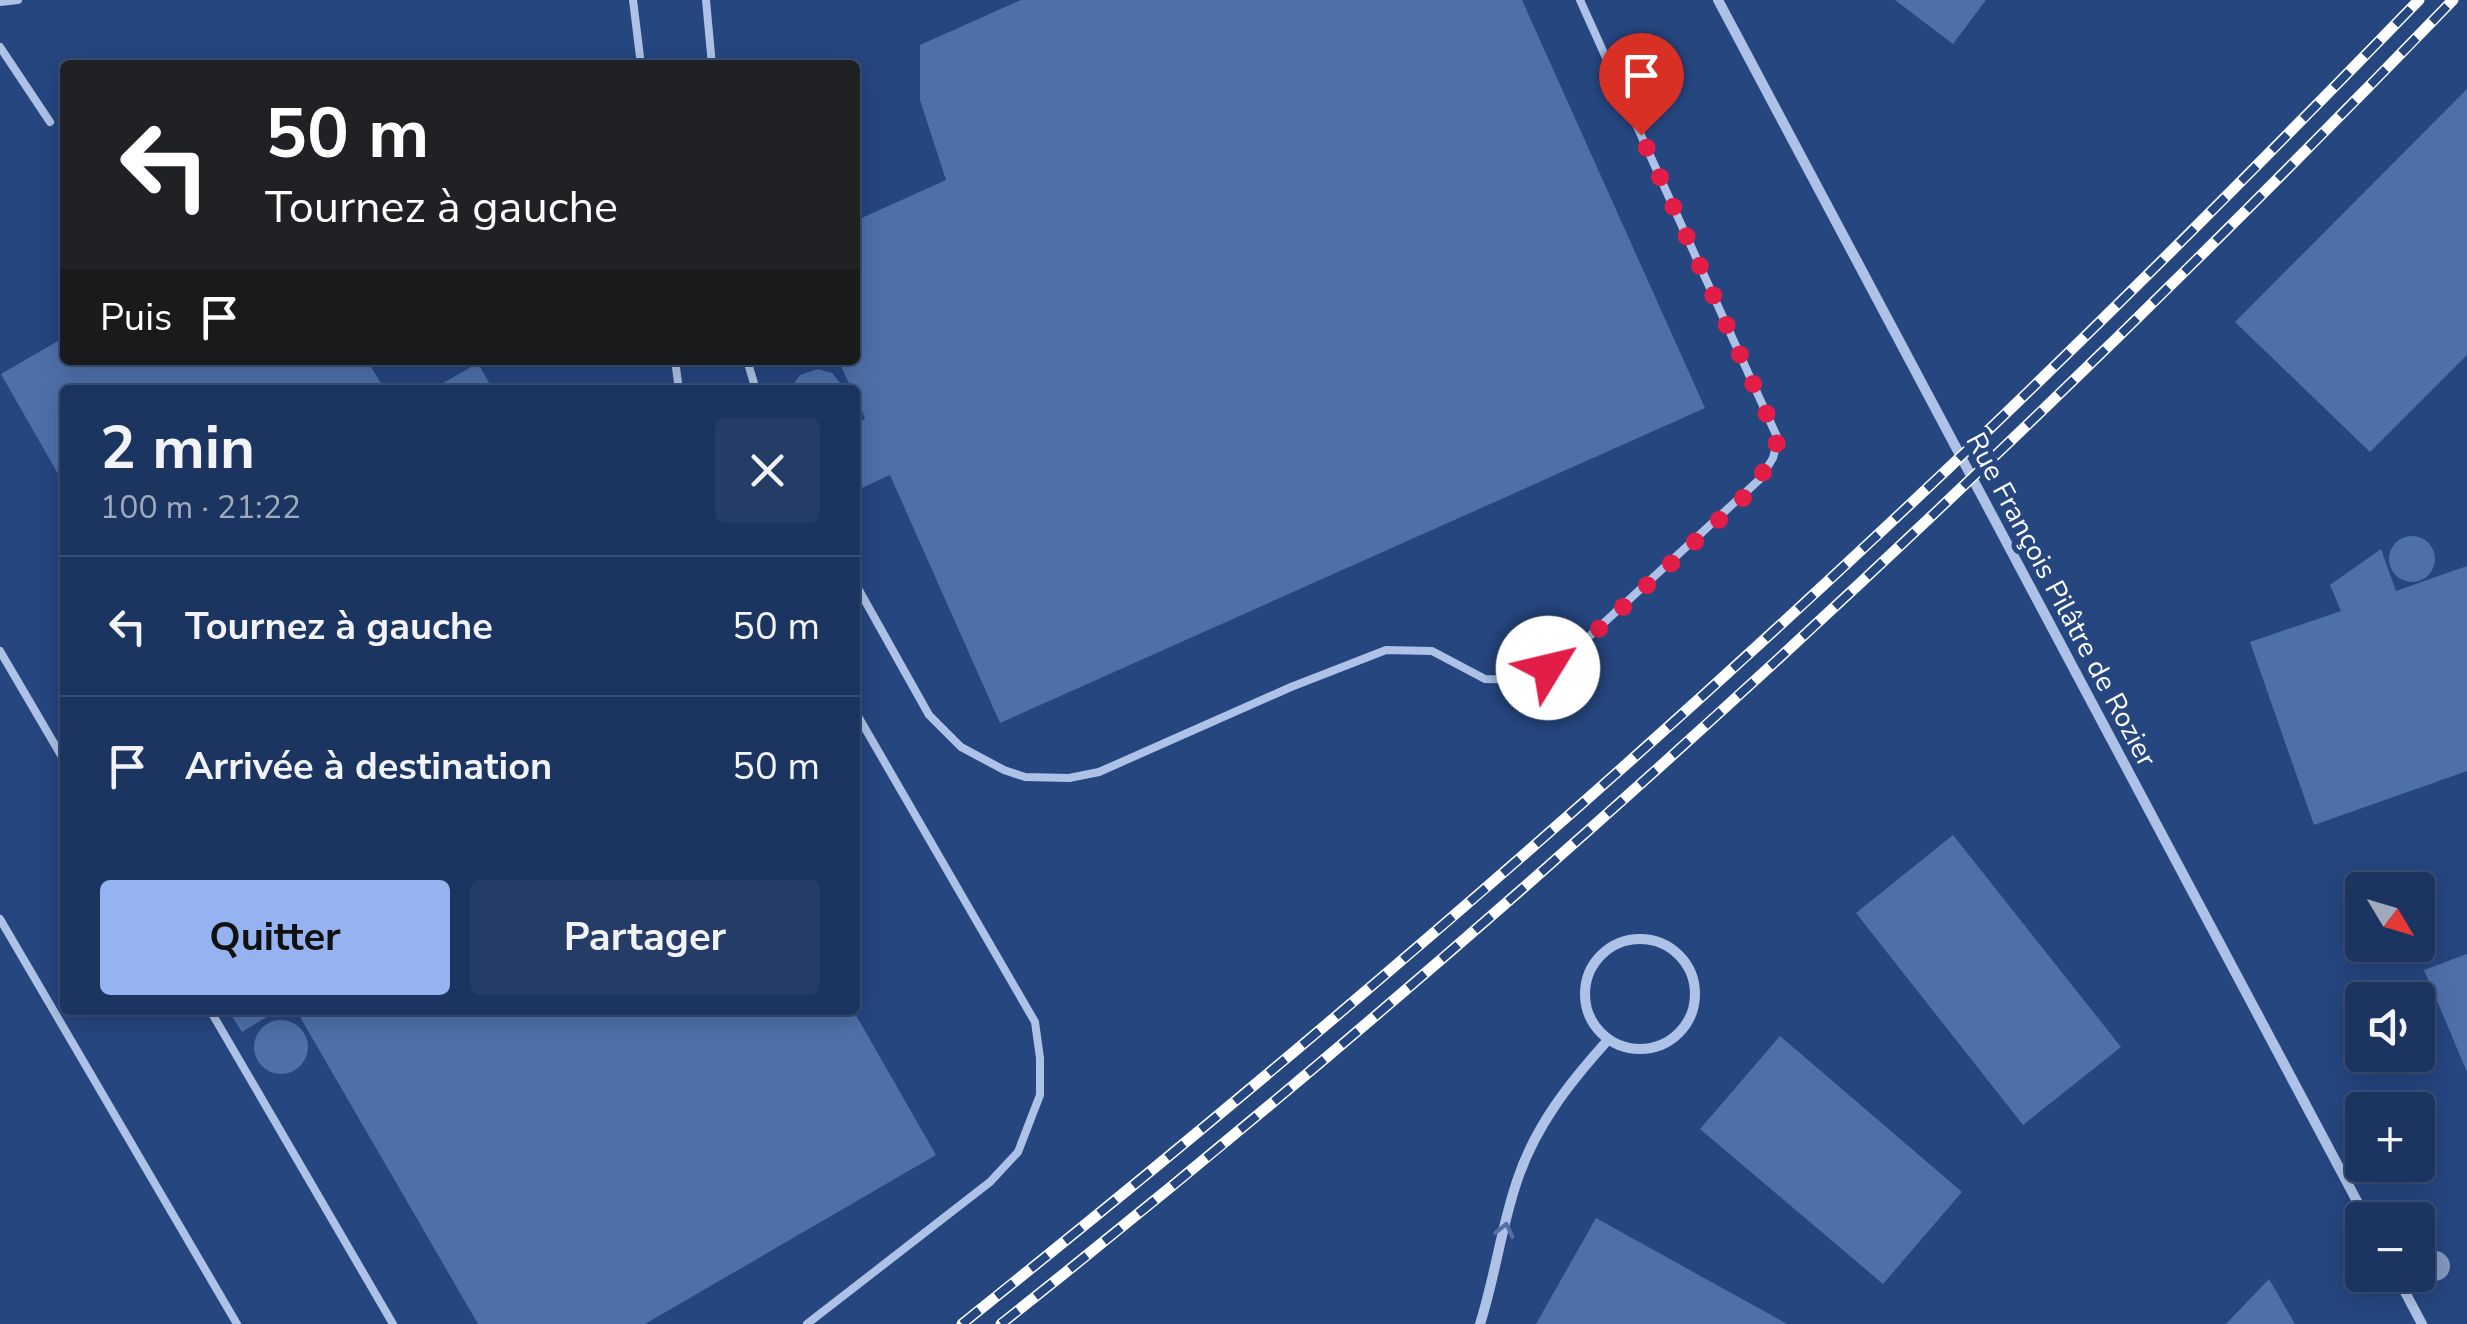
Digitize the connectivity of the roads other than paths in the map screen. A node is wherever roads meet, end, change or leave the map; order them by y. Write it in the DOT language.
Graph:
graph roads {
  1 [pos="18,0"];
  2 [pos="633,0"];
  3 [pos="706,0"];
  4 [pos="1580,0"];
  5 [pos="1718,0"];
  6 [pos="0,2"];
  7 [pos="1,53"];
  8 [pos="640,60"];
  9 [pos="712,60"];
  10 [pos="50,122"];
  11 [pos="860,592"];
  12 [pos="0,651"];
  13 [pos="860,720"];
  14 [pos="60,753"];
  15 [pos="0,919"];
  16 [pos="213,1015"];
  17 [pos="1608,1040"];
  18 [pos="2356,1202"];
  19 [pos="2405,1292"];
  20 [pos="237,1324"];
  21 [pos="393,1324"];
  22 [pos="807,1324"];
  23 [pos="1480,1324"];
  24 [pos="2422,1324"];
  1 -- 6 [label="lane"];
  2 -- 8 [label="lane"];
  3 -- 9 [label="lane"];
  4 -- 11 [label="lane"];
  5 -- 18 [label="street, Rue François Pilâtre de Rozier"];
  7 -- 10 [label="lane"];
  12 -- 14 [label="lane"];
  13 -- 22 [label="lane"];
  15 -- 20 [label="lane"];
  16 -- 21 [label="lane"];
  17 -- 17 [label="street"];
  23 -- 17 [label="street, one-way"];
  19 -- 24 [label="street"];
}
